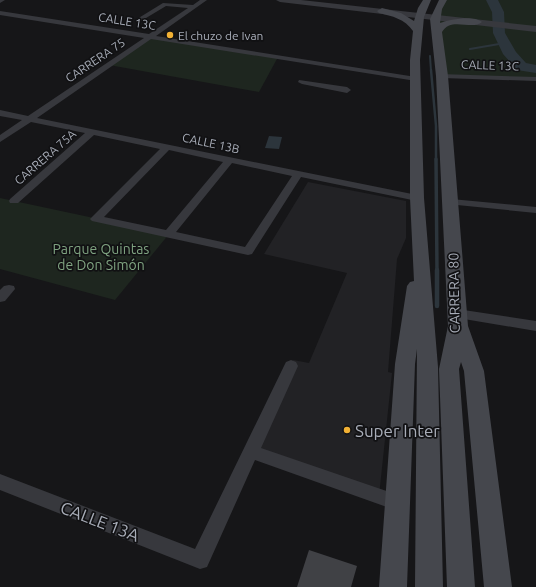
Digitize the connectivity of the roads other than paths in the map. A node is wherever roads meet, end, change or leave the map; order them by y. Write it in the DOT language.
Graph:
graph roads {
  1 [pos="204,0"];
  2 [pos="280,0"];
  3 [pos="284,0"];
  4 [pos="339,0"];
  5 [pos="427,0"];
  6 [pos="443,0"];
  7 [pos="172,2"];
  8 [pos="400,5"];
  9 [pos="194,7"];
  10 [pos="420,7"];
  11 [pos="383,8"];
  12 [pos="0,13"];
  13 [pos="437,14"];
  14 [pos="467,14"];
  15 [pos="139,20"];
  16 [pos="492,20"];
  17 [pos="477,22"];
  18 [pos="536,22"];
  19 [pos="518,23"];
  20 [pos="536,29"];
  21 [pos="418,32"];
  22 [pos="437,32"];
  23 [pos="150,37"];
  24 [pos="415,60"];
  25 [pos="440,61"];
  26 [pos="442,76"];
  27 [pos="416,79"];
  28 [pos="536,79"];
  29 [pos="349,81"];
  30 [pos="302,82"];
  31 [pos="0,113"];
  32 [pos="29,119"];
  33 [pos="92,132"];
  34 [pos="0,139"];
  35 [pos="167,147"];
  36 [pos="230,160"];
  37 [pos="298,174"];
  38 [pos="417,198"];
  39 [pos="14,201"];
  40 [pos="451,202"];
  41 [pos="536,210"];
  42 [pos="169,234"];
  43 [pos="421,246"];
  44 [pos="457,320"];
  45 [pos="536,326"];
  46 [pos="290,366"];
  47 [pos="439,368"];
  48 [pos="252,452"];
  49 [pos="0,482"];
  50 [pos="398,503"];
  51 [pos="393,587"];
  52 [pos="429,587"];
  53 [pos="461,587"];
  54 [pos="498,587"];
  1 -- 9 [label="street, CARRERA 75"];
  2 -- 3 [label="street"];
  2 -- 11 [label="street"];
  4 -- 11 [label="street"];
  5 -- 10 [label="main road"];
  6 -- 13 [label="main road"];
  6 -- 14 [label="main road"];
  7 -- 9 [label="street"];
  7 -- 15 [label="street"];
  8 -- 11 [label="main road"];
  9 -- 23 [label="street, CARRERA 75"];
  10 -- 11 [label="street"];
  10 -- 13 [label="street"];
  10 -- 21 [label="main road, CARRERA 80"];
  11 -- 21 [label="main road"];
  12 -- 23 [label="street, CALLE 13C"];
  13 -- 14 [label="street"];
  13 -- 17 [label="street"];
  13 -- 22 [label="main road, CARRERA 80"];
  14 -- 16 [label="street"];
  16 -- 17 [label="street"];
  16 -- 19 [label="street"];
  17 -- 22 [label="main road"];
  18 -- 19 [label="street"];
  19 -- 20 [label="street"];
  21 -- 24 [label="main road, CARRERA 80"];
  22 -- 25 [label="main road, CARRERA 80"];
  23 -- 29 [label="street, CALLE 13C"];
  23 -- 32 [label="street, CARRERA 75"];
  24 -- 25 [label="main road"];
  24 -- 27 [label="main road, CARRERA 80"];
  25 -- 26 [label="main road, CARRERA 80"];
  26 -- 28 [label="street, CALLE 13C"];
  26 -- 40 [label="main road, CARRERA 80"];
  27 -- 29 [label="street, CALLE 13C"];
  27 -- 38 [label="main road, CARRERA 80"];
  29 -- 30 [label="street"];
  31 -- 32 [label="street, CALLE 13B"];
  32 -- 33 [label="street, CALLE 13B"];
  32 -- 34 [label="street, CARRERA 75"];
  33 -- 35 [label="street, CALLE 13B"];
  33 -- 39 [label="street, CARRERA 75A"];
  35 -- 36 [label="street, CALLE 13B"];
  35 -- 42 [label="street"];
  36 -- 37 [label="street, CALLE 13B"];
  36 -- 42 [label="street"];
  37 -- 38 [label="street, CALLE 13B"];
  37 -- 42 [label="street"];
  38 -- 43 [label="main road, CARRERA 80"];
  40 -- 41 [label="street"];
  40 -- 44 [label="main road, CARRERA 80"];
  43 -- 47 [label="main road, CARRERA 80"];
  43 -- 50 [label="main road"];
  44 -- 45 [label="street"];
  44 -- 47 [label="main road, CARRERA 80"];
  44 -- 54 [label="main road"];
  46 -- 48 [label="street"];
  47 -- 52 [label="main road, CARRERA 80"];
  47 -- 53 [label="main road, CARRERA 80"];
  48 -- 49 [label="street, CALLE 13A"];
  48 -- 50 [label="street"];
  50 -- 51 [label="main road"];
}
